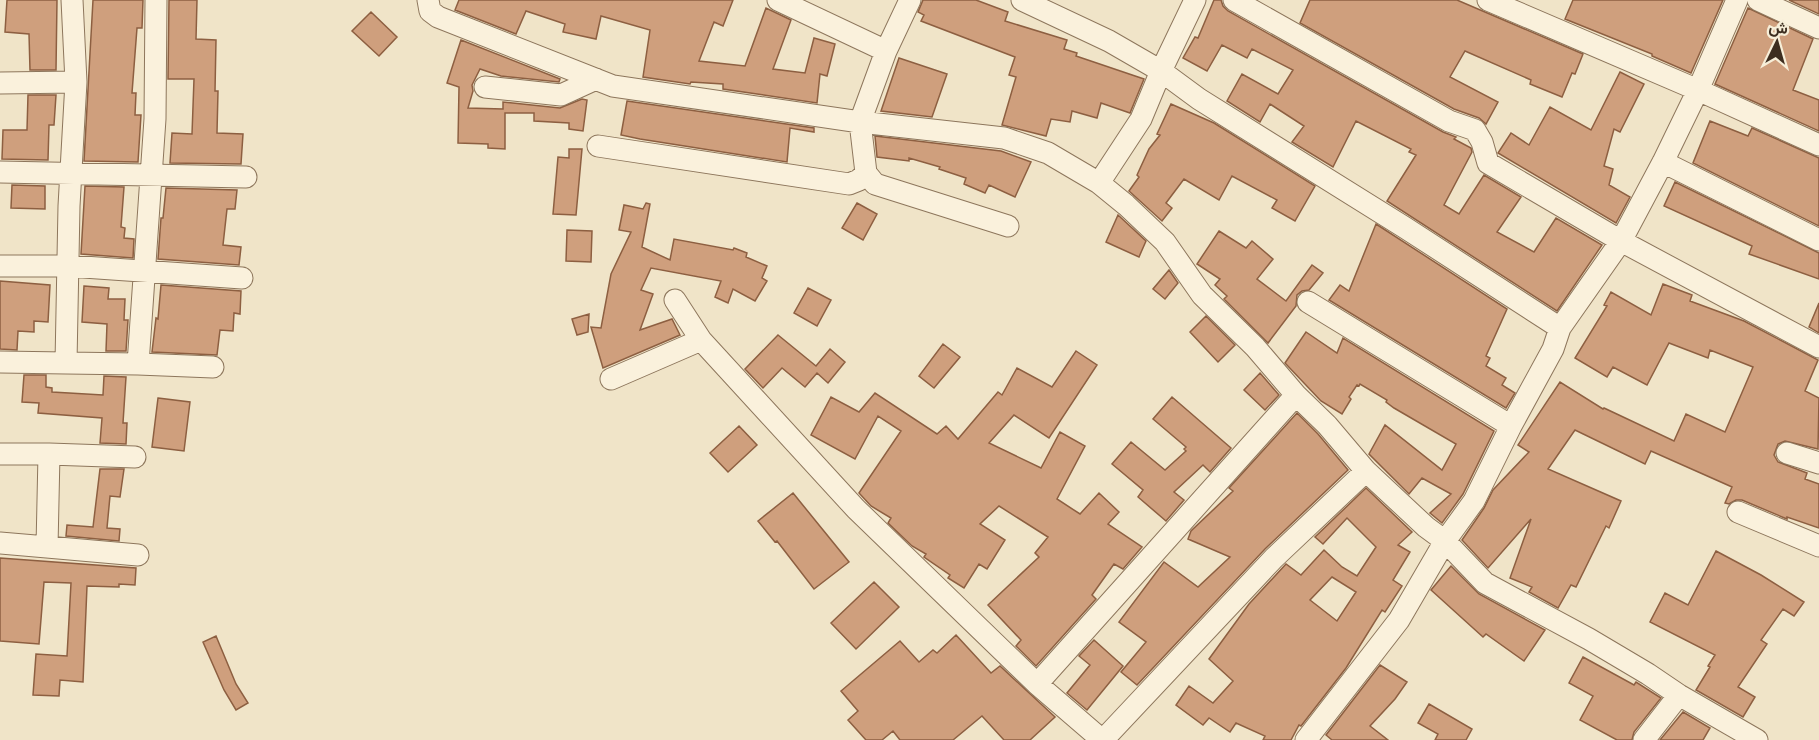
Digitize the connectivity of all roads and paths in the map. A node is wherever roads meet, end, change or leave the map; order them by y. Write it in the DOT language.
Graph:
graph roads {
  1 [pos="72,0"];
  2 [pos="156,0"];
  3 [pos="428,0"];
  4 [pos="778,0"];
  5 [pos="910,0"];
  6 [pos="1022,0"];
  7 [pos="1195,0"];
  8 [pos="1234,0"];
  9 [pos="1488,0"];
  10 [pos="1737,0"];
  11 [pos="1758,0"];
  12 [pos="1819,28"];
  13 [pos="886,51"];
  14 [pos="1161,71"];
  15 [pos="596,79"];
  16 [pos="76,82"];
  17 [pos="0,83"];
  18 [pos="485,87"];
  19 [pos="1698,90"];
  20 [pos="860,122"];
  21 [pos="1819,145"];
  22 [pos="598,146"];
  23 [pos="1663,162"];
  24 [pos="0,172"];
  25 [pos="71,173"];
  26 [pos="866,173"];
  27 [pos="151,175"];
  28 [pos="246,177"];
  29 [pos="1099,183"];
  30 [pos="1008,226"];
  31 [pos="1819,240"];
  32 [pos="1621,241"];
  33 [pos="0,266"];
  34 [pos="69,266"];
  35 [pos="144,271"];
  36 [pos="242,278"];
  37 [pos="675,300"];
  38 [pos="1308,302"];
  39 [pos="1560,328"];
  40 [pos="701,340"];
  41 [pos="1819,347"];
  42 [pos="0,362"];
  43 [pos="66,363"];
  44 [pos="138,364"];
  45 [pos="213,367"];
  46 [pos="611,379"];
  47 [pos="1296,396"];
  48 [pos="1511,426"];
  49 [pos="1787,453"];
  50 [pos="0,454"];
  51 [pos="49,454"];
  52 [pos="135,457"];
  53 [pos="1819,463"];
  54 [pos="1366,471"];
  55 [pos="1738,512"];
  56 [pos="1445,541"];
  57 [pos="0,543"];
  58 [pos="1819,546"];
  59 [pos="47,547"];
  60 [pos="138,555"];
  61 [pos="1037,684"];
  62 [pos="1679,695"];
  63 [pos="1103,740"];
  64 [pos="1306,740"];
  65 [pos="1644,740"];
  66 [pos="1757,740"];
  1 -- 16 [label="street"];
  2 -- 27 [label="street"];
  3 -- 15 [label="street"];
  4 -- 13 [label="street"];
  5 -- 13 [label="street"];
  6 -- 14 [label="street"];
  7 -- 14 [label="street"];
  8 -- 32 [label="street"];
  9 -- 19 [label="street"];
  10 -- 19 [label="street"];
  11 -- 12 [label="street"];
  13 -- 20 [label="street"];
  14 -- 29 [label="street"];
  14 -- 39 [label="street"];
  15 -- 18 [label="street"];
  15 -- 20 [label="street"];
  16 -- 17 [label="street"];
  16 -- 25 [label="street"];
  19 -- 21 [label="street"];
  19 -- 23 [label="street"];
  20 -- 26 [label="street"];
  20 -- 29 [label="street"];
  22 -- 26 [label="street"];
  23 -- 31 [label="street"];
  23 -- 32 [label="street"];
  24 -- 25 [label="street"];
  25 -- 27 [label="street"];
  25 -- 34 [label="street"];
  26 -- 30 [label="street"];
  27 -- 28 [label="street"];
  27 -- 35 [label="street"];
  29 -- 47 [label="street"];
  32 -- 39 [label="street"];
  32 -- 41 [label="street"];
  33 -- 34 [label="street"];
  34 -- 35 [label="street"];
  34 -- 43 [label="street"];
  35 -- 36 [label="street"];
  35 -- 44 [label="street"];
  37 -- 40 [label="street"];
  38 -- 48 [label="street"];
  39 -- 48 [label="street"];
  40 -- 46 [label="street"];
  40 -- 61 [label="street"];
  42 -- 43 [label="street"];
  43 -- 44 [label="street"];
  44 -- 45 [label="street"];
  47 -- 54 [label="street"];
  47 -- 61 [label="street"];
  48 -- 56 [label="street"];
  49 -- 53 [label="street"];
  50 -- 51 [label="street"];
  51 -- 52 [label="street"];
  51 -- 59 [label="street"];
  54 -- 56 [label="street"];
  54 -- 63 [label="street"];
  55 -- 58 [label="street"];
  56 -- 62 [label="street"];
  56 -- 64 [label="street"];
  57 -- 59 [label="street"];
  59 -- 60 [label="street"];
  61 -- 63 [label="street"];
  62 -- 65 [label="street"];
  62 -- 66 [label="street"];
}
